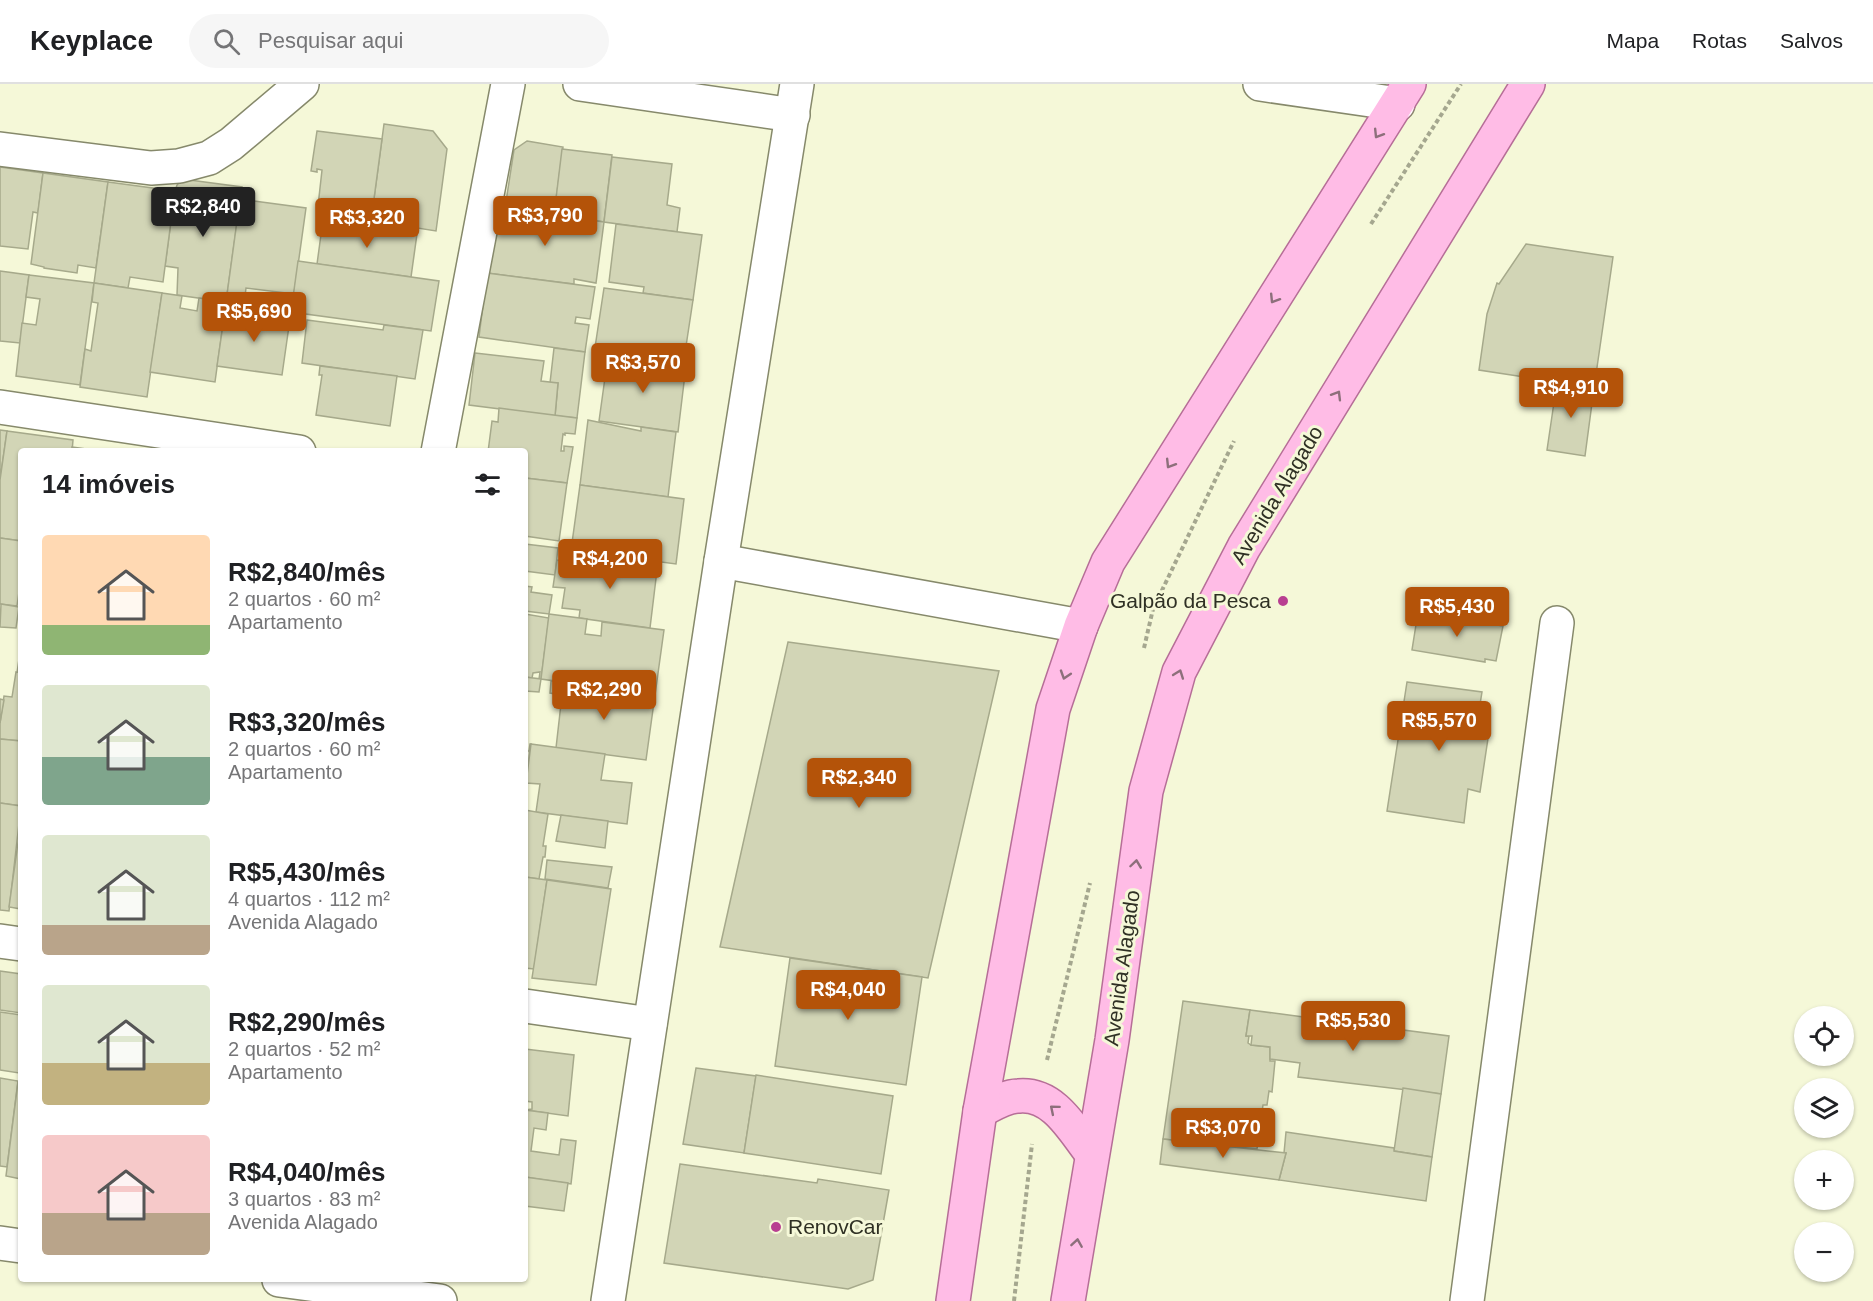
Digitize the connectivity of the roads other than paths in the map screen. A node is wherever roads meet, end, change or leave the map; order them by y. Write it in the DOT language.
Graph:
graph roads {
  1 [pos="302,84"];
  2 [pos="508,84"];
  3 [pos="580,84"];
  4 [pos="1260,84"];
  5 [pos="1528,84"];
  6 [pos="1403,94"];
  7 [pos="795,100"];
  8 [pos="0,149"];
  9 [pos="0,407"];
  10 [pos="164,441"];
  11 [pos="250,448"];
  12 [pos="439,448"];
  13 [pos="721,561"];
  14 [pos="1557,624"];
  15 [pos="1081,626"];
  16 [pos="0,941"];
  17 [pos="18,944"];
  18 [pos="528,1006"];
  19 [pos="650,1024"];
  20 [pos="980,1111"];
  21 [pos="1092,1154"];
  22 [pos="0,1243"];
  23 [pos="18,1246"];
  24 [pos="290,1282"];
  25 [pos="367,1296"];
  26 [pos="950,1298"];
  27 [pos="440,1301"];
  28 [pos="608,1301"];
  29 [pos="1068,1301"];
  30 [pos="1467,1301"];
  1 -- 8 [label="street"];
  2 -- 12 [label="street"];
  3 -- 7 [label="street"];
  4 -- 6 [label="street"];
  21 -- 5 [label="main road, Avenida Alagado, one-way"];
  6 -- 15 [label="main road, one-way"];
  7 -- 13 [label="street"];
  9 -- 10 [label="street"];
  10 -- 11 [label="street"];
  13 -- 15 [label="street"];
  13 -- 19 [label="street"];
  14 -- 30 [label="street"];
  15 -- 20 [label="main road, one-way"];
  16 -- 17 [label="street"];
  18 -- 19 [label="street"];
  19 -- 28 [label="street"];
  21 -- 20 [label="main road, one-way"];
  20 -- 26 [label="main road"];
  29 -- 21 [label="main road, Avenida Alagado, one-way"];
  22 -- 23 [label="street"];
  24 -- 25 [label="street"];
  25 -- 27 [label="street"];
}
